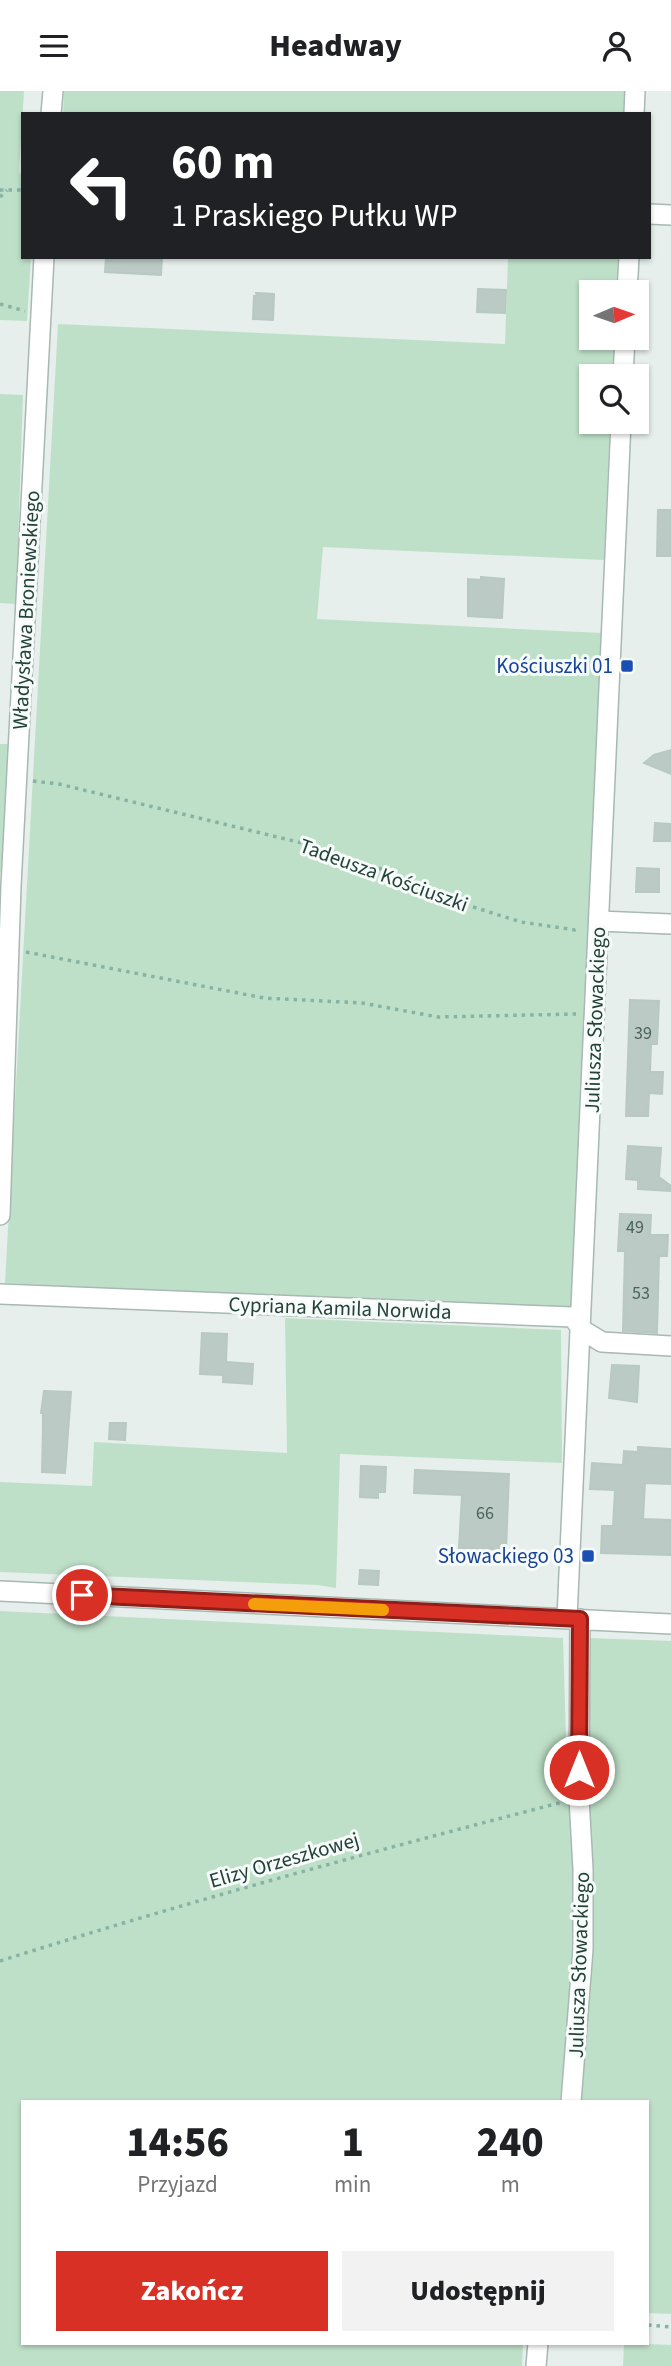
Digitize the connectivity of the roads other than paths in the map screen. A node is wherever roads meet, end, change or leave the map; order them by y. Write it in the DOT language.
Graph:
graph roads {
  1 [pos="53,91"];
  2 [pos="635,91"];
  3 [pos="51,112"];
  4 [pos="634,112"];
  5 [pos="651,214"];
  6 [pos="671,215"];
  7 [pos="44,259"];
  8 [pos="629,259"];
  9 [pos="628,280"];
  10 [pos="620,434"];
  11 [pos="6,885"];
  12 [pos="599,921"];
  13 [pos="671,924"];
  14 [pos="0,1215"];
  15 [pos="0,1294"];
  16 [pos="582,1330"];
  17 [pos="671,1346"];
  18 [pos="0,1591"];
  19 [pos="573,1619"];
  20 [pos="671,1624"];
  21 [pos="571,2100"];
  22 [pos="538,2345"];
  23 [pos="536,2366"];
  1 -- 3 [label="street"];
  2 -- 4 [label="street"];
  5 -- 6 [label="street"];
  7 -- 11 [label="street, Władysława Broniewskiego"];
  8 -- 9 [label="street"];
  10 -- 12 [label="street, Juliusza Słowackiego"];
  11 -- 14 [label="street, Władysława Broniewskiego"];
  12 -- 13 [label="street"];
  12 -- 16 [label="street, Juliusza Słowackiego"];
  15 -- 16 [label="street, Cypriana Kamila Norwida"];
  16 -- 17 [label="street, Cypriana Kamila Norwida"];
  16 -- 19 [label="street, Juliusza Słowackiego"];
  18 -- 19 [label="street"];
  19 -- 20 [label="street"];
  19 -- 21 [label="street, Juliusza Słowackiego"];
  22 -- 23 [label="street"];
}
